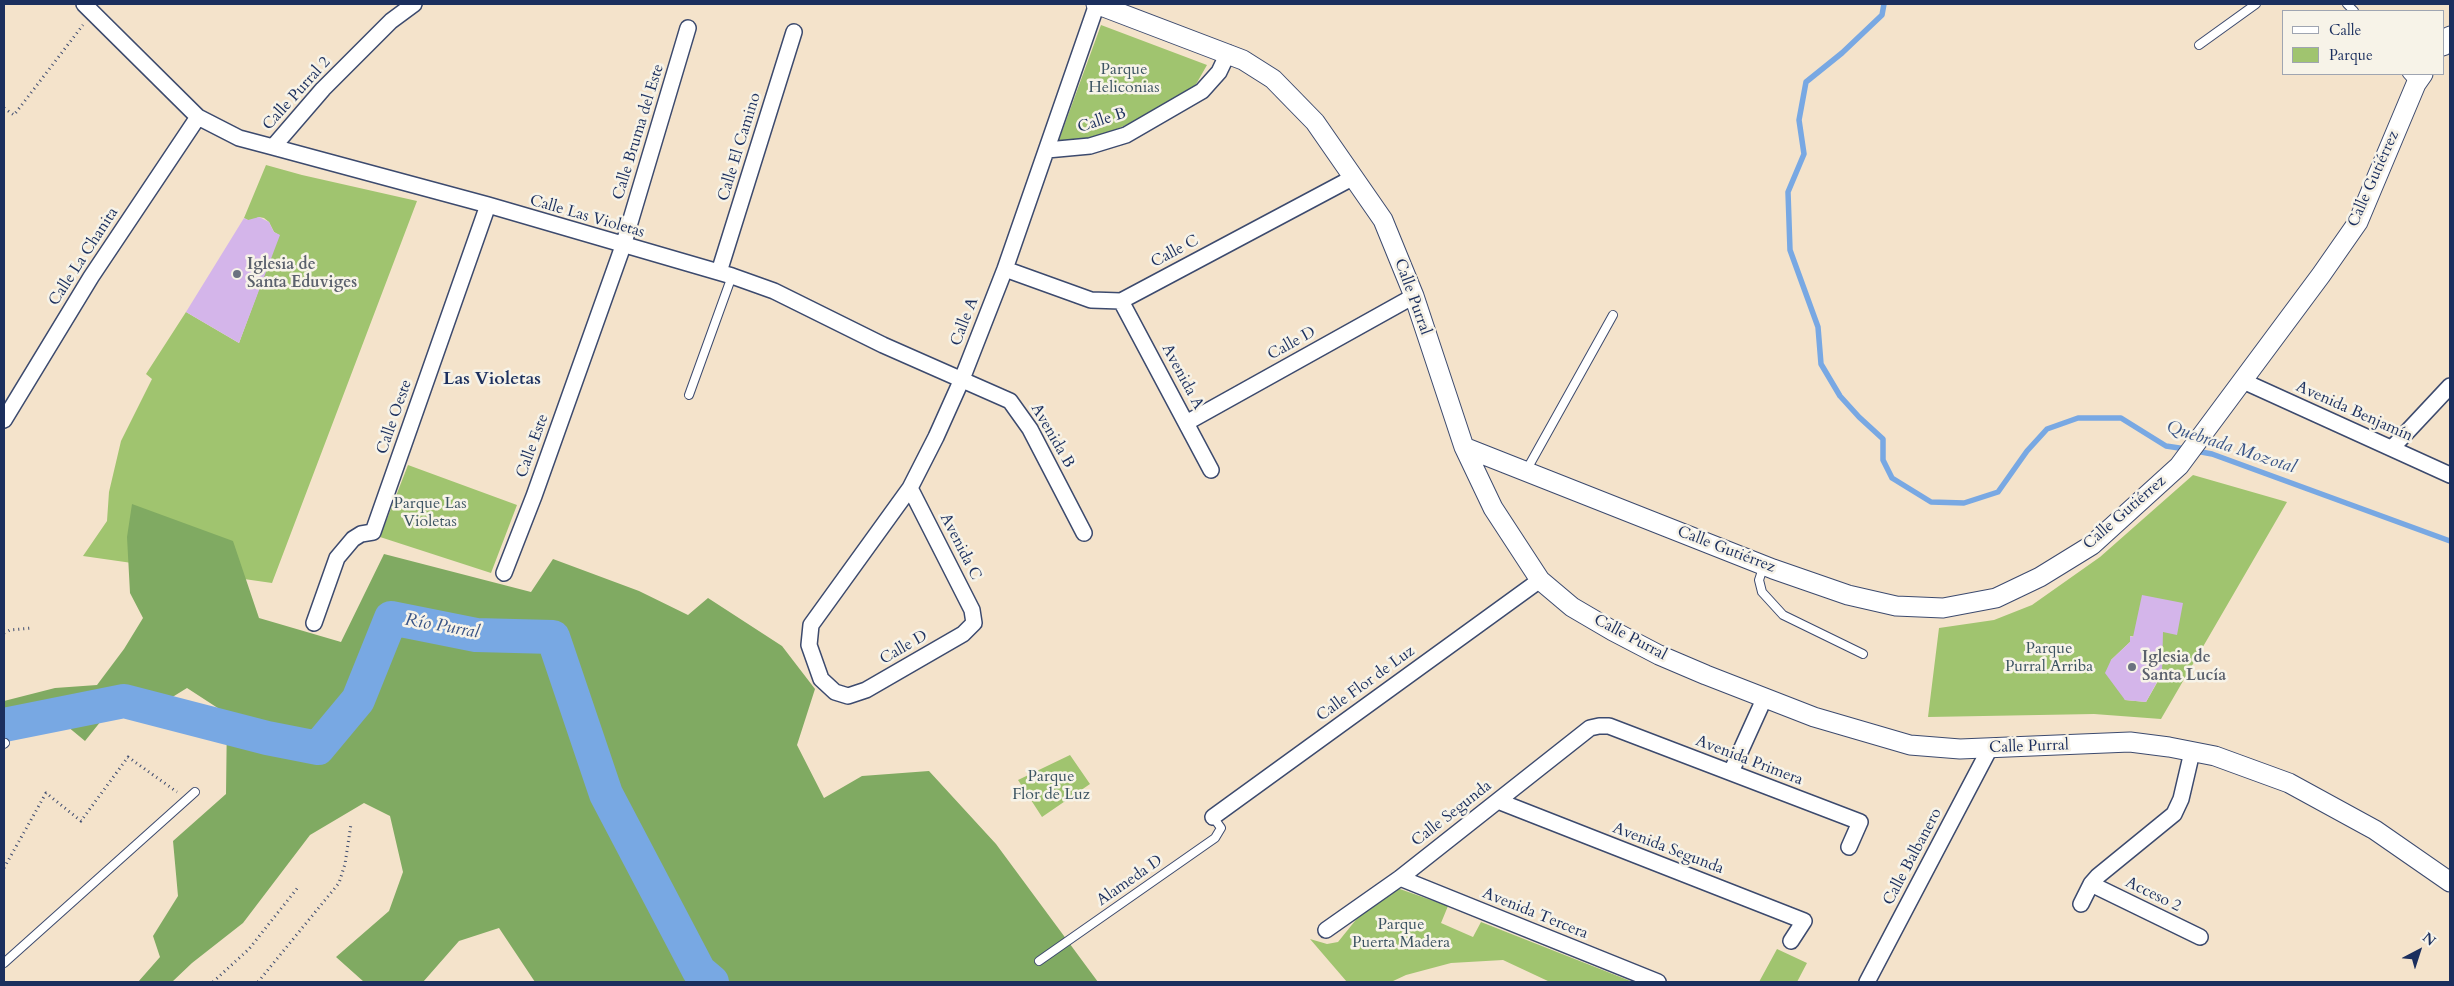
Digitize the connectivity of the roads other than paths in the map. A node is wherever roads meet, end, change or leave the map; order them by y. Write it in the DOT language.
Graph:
graph roads {
  1 [pos="414,4"];
  2 [pos="1097,4"];
  3 [pos="2256,4"];
  4 [pos="88,8"];
  5 [pos="688,28"];
  6 [pos="794,32"];
  7 [pos="2199,45"];
  8 [pos="1228,53"];
  9 [pos="2415,77"];
  10 [pos="198,117"];
  11 [pos="273,147"];
  12 [pos="1047,150"];
  13 [pos="1354,177"];
  14 [pos="488,206"];
  15 [pos="623,246"];
  16 [pos="1005,269"];
  17 [pos="725,274"];
  18 [pos="1414,296"];
  19 [pos="1121,301"];
  20 [pos="1613,315"];
  21 [pos="883,344"];
  22 [pos="962,379"];
  23 [pos="2243,381"];
  24 [pos="2450,386"];
  25 [pos="689,395"];
  26 [pos="4,420"];
  27 [pos="1186,423"];
  28 [pos="1464,447"];
  29 [pos="2392,448"];
  30 [pos="1211,470"];
  31 [pos="1526,471"];
  32 [pos="2450,475"];
  33 [pos="910,488"];
  34 [pos="1084,533"];
  35 [pos="1764,565"];
  36 [pos="504,573"];
  37 [pos="1540,580"];
  38 [pos="314,623"];
  39 [pos="974,623"];
  40 [pos="1863,654"];
  41 [pos="848,696"];
  42 [pos="1765,697"];
  43 [pos="1599,726"];
  44 [pos="1990,748"];
  45 [pos="2192,752"];
  46 [pos="1731,772"];
  47 [pos="195,792"];
  48 [pos="1498,801"];
  49 [pos="1213,817"];
  50 [pos="1850,847"];
  51 [pos="1400,878"];
  52 [pos="2450,882"];
  53 [pos="2090,884"];
  54 [pos="2081,904"];
  55 [pos="1326,930"];
  56 [pos="2200,937"];
  57 [pos="1791,941"];
  58 [pos="1039,961"];
  59 [pos="4,963"];
  60 [pos="1658,982"];
  61 [pos="1867,982"];
  1 -- 11 [label="street, Calle Purral 2"];
  2 -- 8 [label="street, Calle Purral"];
  2 -- 12 [label="street, Calle A"];
  3 -- 7 [label="lane"];
  4 -- 10 [label="street, Calle Purral 2"];
  5 -- 15 [label="street, Calle Bruma del Este"];
  6 -- 17 [label="street, Calle El Camino"];
  8 -- 12 [label="street, Calle B"];
  8 -- 13 [label="street, Calle Purral"];
  9 -- 23 [label="street, Calle Gutiérrez"];
  10 -- 11 [label="street, Calle Purral 2"];
  10 -- 26 [label="street, Calle La Chanita"];
  11 -- 14 [label="street, Calle Las Violetas"];
  12 -- 16 [label="street, Calle A"];
  13 -- 18 [label="street, Calle Purral"];
  13 -- 19 [label="street, Calle C"];
  14 -- 15 [label="street, Calle Las Violetas"];
  14 -- 38 [label="street, Calle Oeste"];
  15 -- 17 [label="street, Calle Las Violetas"];
  15 -- 36 [label="street, Calle Este"];
  16 -- 19 [label="street, Calle C"];
  16 -- 22 [label="street, Calle A"];
  17 -- 21 [label="street, Calle Las Violetas"];
  17 -- 25 [label="lane"];
  18 -- 27 [label="street, Calle D"];
  18 -- 28 [label="street, Calle Purral"];
  19 -- 27 [label="street, Avenida A"];
  20 -- 31 [label="lane"];
  21 -- 22 [label="street, Avenida B"];
  22 -- 33 [label="street, Calle A"];
  22 -- 34 [label="street, Avenida B"];
  23 -- 29 [label="street, Avenida Benjamín"];
  23 -- 35 [label="street, Calle Gutiérrez"];
  24 -- 29 [label="street"];
  27 -- 30 [label="street, Avenida A"];
  28 -- 31 [label="street, Calle Gutiérrez"];
  28 -- 37 [label="street, Calle Purral"];
  29 -- 32 [label="street, Avenida Benjamín"];
  31 -- 35 [label="street, Calle Gutiérrez"];
  33 -- 39 [label="street, Avenida C"];
  33 -- 41 [label="street, Calle A"];
  35 -- 40 [label="lane"];
  37 -- 42 [label="street, Calle Purral"];
  37 -- 49 [label="street, Calle Flor de Luz"];
  39 -- 41 [label="street, Calle D"];
  42 -- 44 [label="street, Calle Purral"];
  42 -- 46 [label="street"];
  43 -- 46 [label="street, Avenida Primera"];
  43 -- 48 [label="street, Calle Segunda"];
  44 -- 45 [label="street, Calle Purral"];
  44 -- 61 [label="street, Calle Balbanero"];
  45 -- 52 [label="street, Calle Purral"];
  45 -- 53 [label="street"];
  46 -- 50 [label="street, Avenida Primera"];
  47 -- 59 [label="lane"];
  48 -- 51 [label="street, Calle Segunda"];
  48 -- 57 [label="street, Avenida Segunda"];
  49 -- 58 [label="lane, Alameda D"];
  51 -- 55 [label="street, Calle Segunda"];
  51 -- 60 [label="street, Avenida Tercera"];
  53 -- 54 [label="street"];
  53 -- 56 [label="street, Acceso 2"];
}
